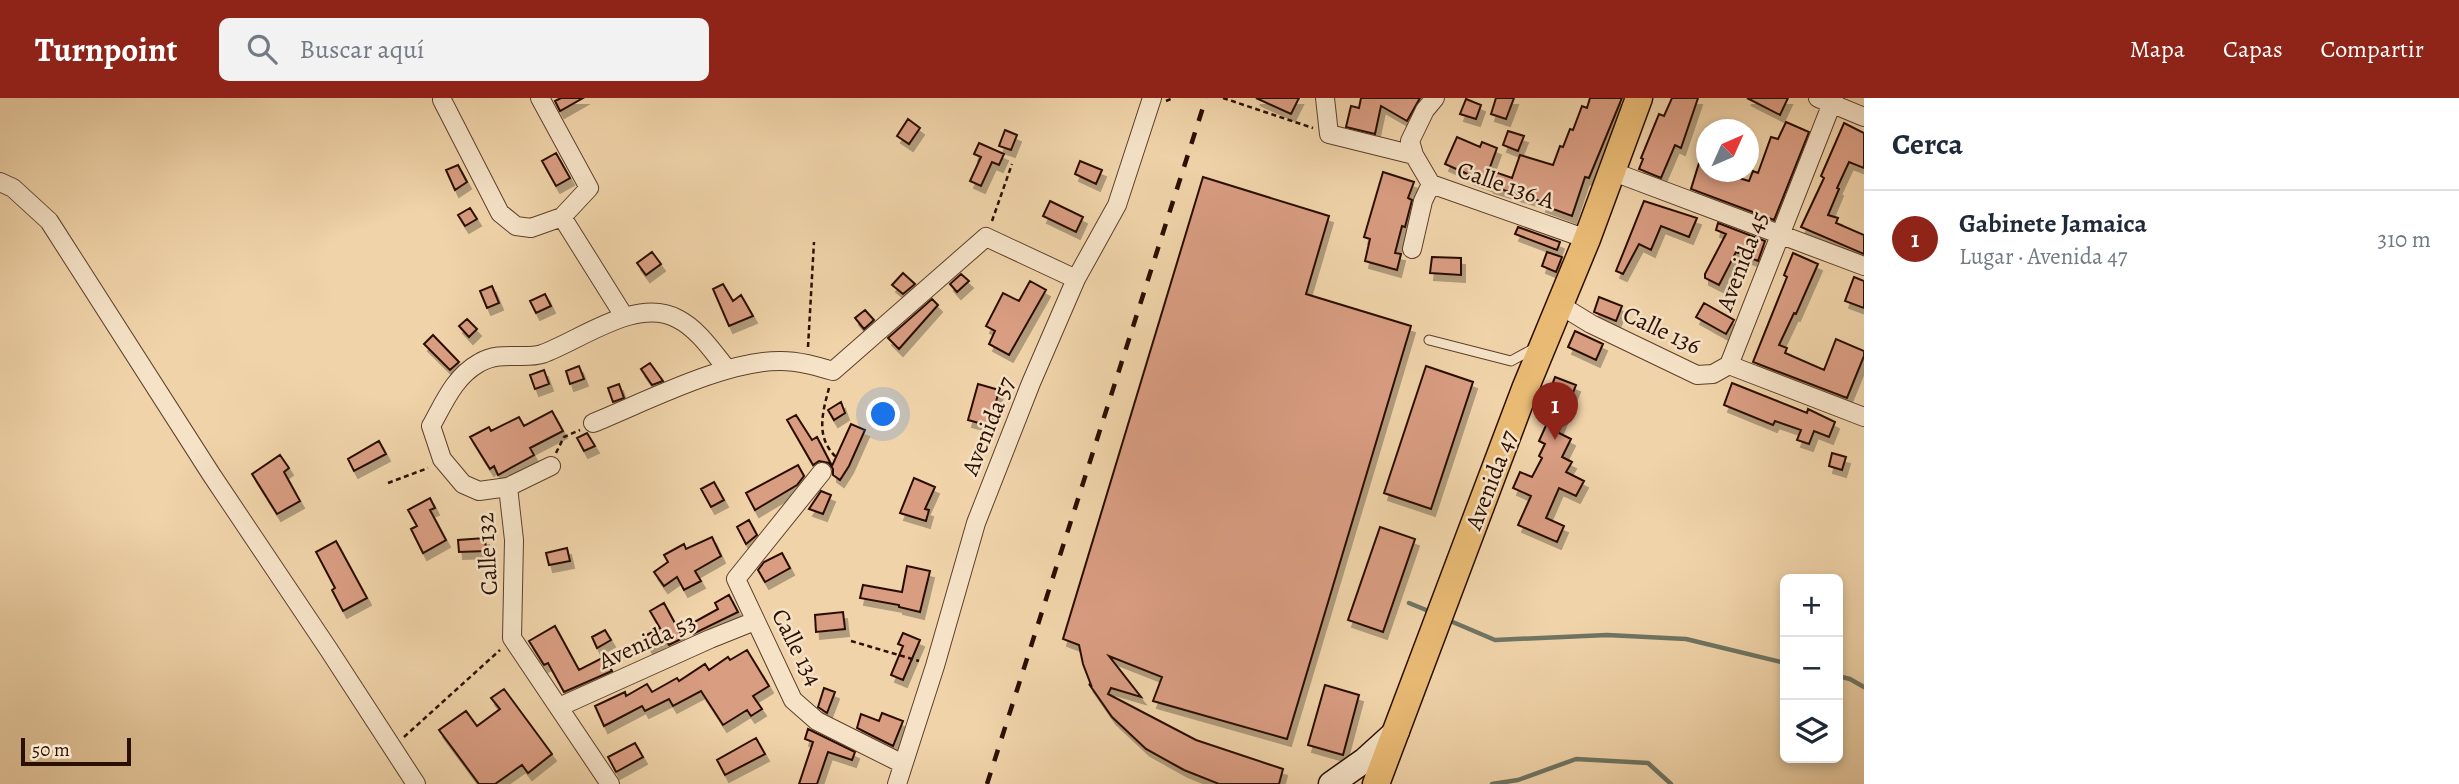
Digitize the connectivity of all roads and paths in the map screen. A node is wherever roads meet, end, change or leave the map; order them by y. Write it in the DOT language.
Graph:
graph roads {
  1 [pos="540,98"];
  2 [pos="1152,98"];
  3 [pos="1223,98"];
  4 [pos="1325,98"];
  5 [pos="1435,98"];
  6 [pos="1639,98"];
  7 [pos="442,100"];
  8 [pos="1828,100"];
  9 [pos="1864,117"];
  10 [pos="1329,134"];
  11 [pos="1414,155"];
  12 [pos="1012,164"];
  13 [pos="1612,171"];
  14 [pos="0,183"];
  15 [pos="1431,184"];
  16 [pos="562,217"];
  17 [pos="1779,233"];
  18 [pos="986,237"];
  19 [pos="1587,239"];
  20 [pos="814,242"];
  21 [pos="1412,250"];
  22 [pos="1864,266"];
  23 [pos="1076,279"];
  24 [pos="1560,305"];
  25 [pos="624,316"];
  26 [pos="1429,340"];
  27 [pos="1544,343"];
  28 [pos="807,363"];
  29 [pos="1729,365"];
  30 [pos="727,369"];
  31 [pos="833,371"];
  32 [pos="1864,417"];
  33 [pos="593,423"];
  34 [pos="447,466"];
  35 [pos="551,466"];
  36 [pos="822,472"];
  37 [pos="388,483"];
  38 [pos="508,487"];
  39 [pos="755,621"];
  40 [pos="512,638"];
  41 [pos="851,641"];
  42 [pos="935,666"];
  43 [pos="559,707"];
  44 [pos="1397,731"];
  45 [pos="393,747"];
  46 [pos="903,764"];
  47 [pos="416,784"];
  48 [pos="610,784"];
  49 [pos="897,784"];
  50 [pos="1331,784"];
  51 [pos="1376,784"];
  1 -- 16 [label="street"];
  2 -- 23 [label="street, Avenida 57"];
  3 -- 10 [label="path"];
  4 -- 10 [label="street"];
  5 -- 11 [label="street"];
  6 -- 13 [label="main road, Avenida 47"];
  7 -- 16 [label="street"];
  8 -- 9 [label="street"];
  8 -- 17 [label="street, Avenida 45"];
  10 -- 11 [label="street"];
  11 -- 15 [label="street, Calle 136 A"];
  12 -- 18 [label="path"];
  13 -- 17 [label="street"];
  13 -- 19 [label="main road, Avenida 47"];
  14 -- 45 [label="street"];
  15 -- 19 [label="street, Calle 136 A"];
  15 -- 21 [label="street"];
  16 -- 25 [label="street"];
  17 -- 22 [label="street"];
  17 -- 29 [label="street, Avenida 45"];
  18 -- 23 [label="street"];
  18 -- 31 [label="street"];
  19 -- 24 [label="main road, Avenida 47"];
  20 -- 28 [label="path"];
  23 -- 42 [label="street, Avenida 57"];
  24 -- 27 [label="main road, Avenida 47"];
  24 -- 29 [label="street, Calle 136"];
  25 -- 30 [label="street, Calle 132"];
  25 -- 34 [label="street, Calle 132"];
  26 -- 27 [label="lane"];
  27 -- 44 [label="main road, Avenida 47"];
  28 -- 30 [label="street"];
  28 -- 31 [label="street"];
  29 -- 32 [label="street, Calle 136"];
  30 -- 33 [label="street"];
  31 -- 36 [label="path"];
  33 -- 35 [label="path"];
  34 -- 37 [label="path"];
  34 -- 38 [label="street, Calle 132"];
  35 -- 38 [label="street"];
  36 -- 39 [label="street, Calle 134"];
  38 -- 40 [label="street, Calle 132"];
  39 -- 43 [label="street, Avenida 53"];
  39 -- 46 [label="street, Calle 134"];
  40 -- 43 [label="street"];
  40 -- 45 [label="path"];
  41 -- 42 [label="path"];
  42 -- 46 [label="street, Avenida 57"];
  43 -- 48 [label="street"];
  44 -- 50 [label="main road"];
  44 -- 51 [label="main road, Avenida 47"];
  45 -- 47 [label="street"];
  46 -- 49 [label="street, Avenida 57"];
}
